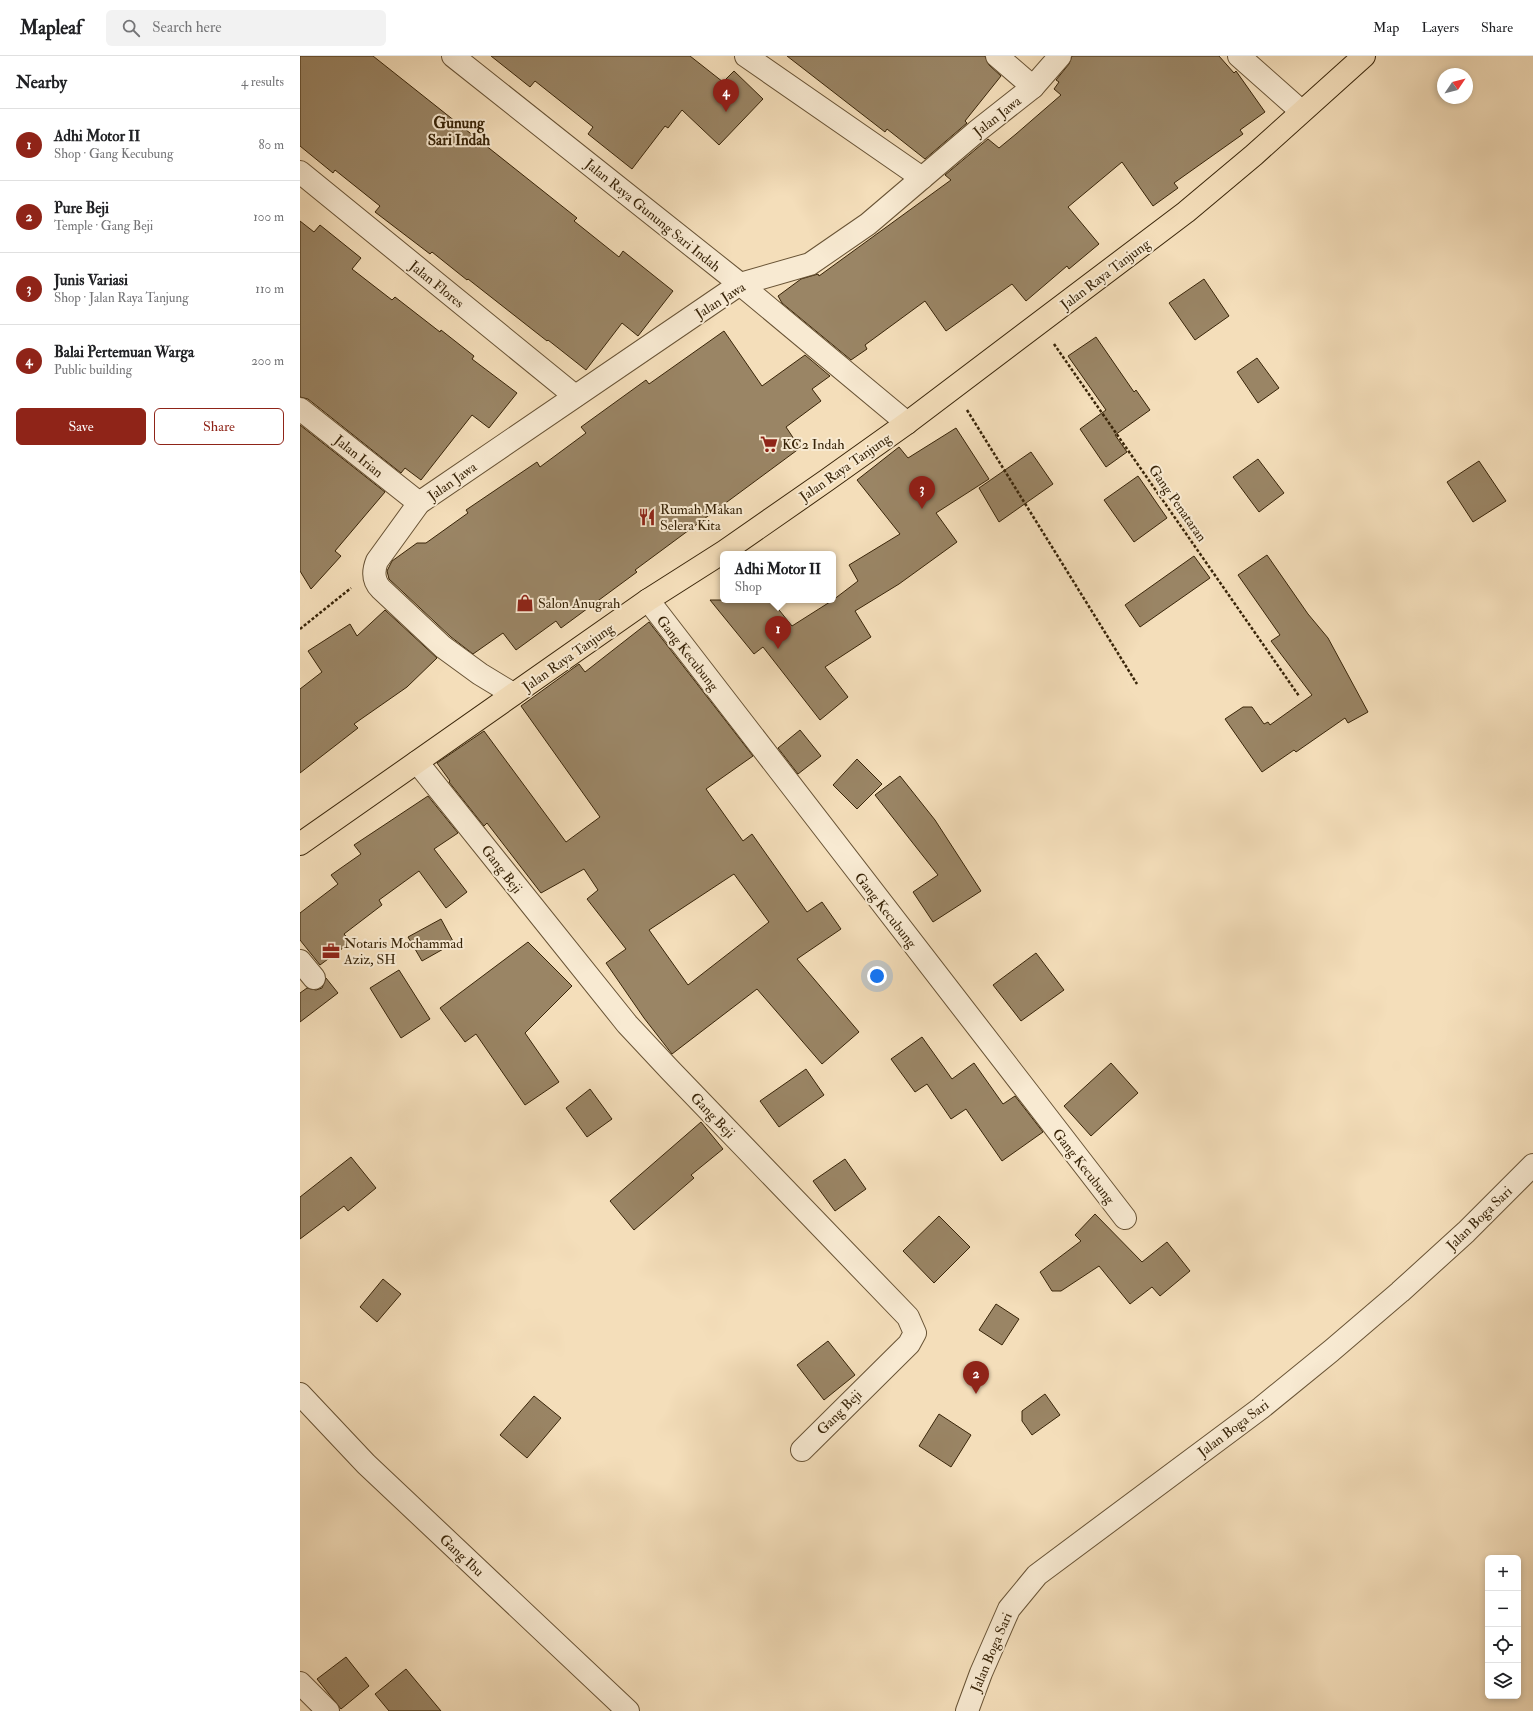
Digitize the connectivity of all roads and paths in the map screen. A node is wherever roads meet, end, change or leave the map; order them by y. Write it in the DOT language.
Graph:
graph roads {
  1 [pos="453,56"];
  2 [pos="746,56"];
  3 [pos="997,56"];
  4 [pos="1060,56"];
  5 [pos="1239,56"];
  6 [pos="1364,56"];
  7 [pos="1033,87"];
  8 [pos="1301,112"];
  9 [pos="300,172"];
  10 [pos="922,178"];
  11 [pos="740,284"];
  12 [pos="1038,323"];
  13 [pos="954,387"];
  14 [pos="575,396"];
  15 [pos="300,409"];
  16 [pos="907,423"];
  17 [pos="419,503"];
  18 [pos="725,551"];
  19 [pos="720,554"];
  20 [pos="379,561"];
  21 [pos="648,600"];
  22 [pos="300,629"];
  23 [pos="1137,684"];
  24 [pos="513,694"];
  25 [pos="1299,696"];
  26 [pos="417,762"];
  27 [pos="300,844"];
  28 [pos="300,961"];
  29 [pos="314,978"];
  30 [pos="1533,1165"];
  31 [pos="1125,1218"];
  32 [pos="300,1394"];
  33 [pos="802,1450"];
  34 [pos="300,1683"];
  35 [pos="328,1711"];
  36 [pos="628,1711"];
  37 [pos="968,1711"];
  1 -- 11 [label="street, Jalan Raya Gunung Sari Indah"];
  2 -- 10 [label="street"];
  3 -- 7 [label="street"];
  4 -- 7 [label="street, Jalan Jawa"];
  5 -- 8 [label="street"];
  6 -- 8 [label="main road, Jalan Raya Tanjung"];
  7 -- 10 [label="street, Jalan Jawa"];
  8 -- 12 [label="main road, Jalan Raya Tanjung"];
  9 -- 14 [label="street, Jalan Flores"];
  10 -- 11 [label="street, Jalan Jawa"];
  11 -- 14 [label="street, Jalan Jawa"];
  11 -- 16 [label="street, Jalan Raya Gunung Sari Indah"];
  12 -- 13 [label="main road, Jalan Raya Tanjung"];
  12 -- 25 [label="path, Gang Penataran"];
  13 -- 16 [label="main road, Jalan Raya Tanjung"];
  13 -- 23 [label="path"];
  14 -- 17 [label="street, Jalan Jawa"];
  15 -- 17 [label="street, Jalan Irian"];
  16 -- 18 [label="main road, Jalan Raya Tanjung"];
  17 -- 20 [label="street, Jalan Jawa"];
  19 -- 21 [label="main road, Jalan Raya Tanjung"];
  20 -- 22 [label="path"];
  20 -- 24 [label="street"];
  21 -- 24 [label="main road, Jalan Raya Tanjung"];
  21 -- 31 [label="street, Gang Kecubung"];
  24 -- 26 [label="main road, Jalan Raya Tanjung"];
  26 -- 27 [label="main road, Jalan Raya Tanjung"];
  26 -- 33 [label="street, Gang Beji"];
  28 -- 29 [label="street"];
  30 -- 37 [label="street, Jalan Boga Sari"];
  32 -- 36 [label="street, Gang Ibu"];
  34 -- 35 [label="street"];
}
